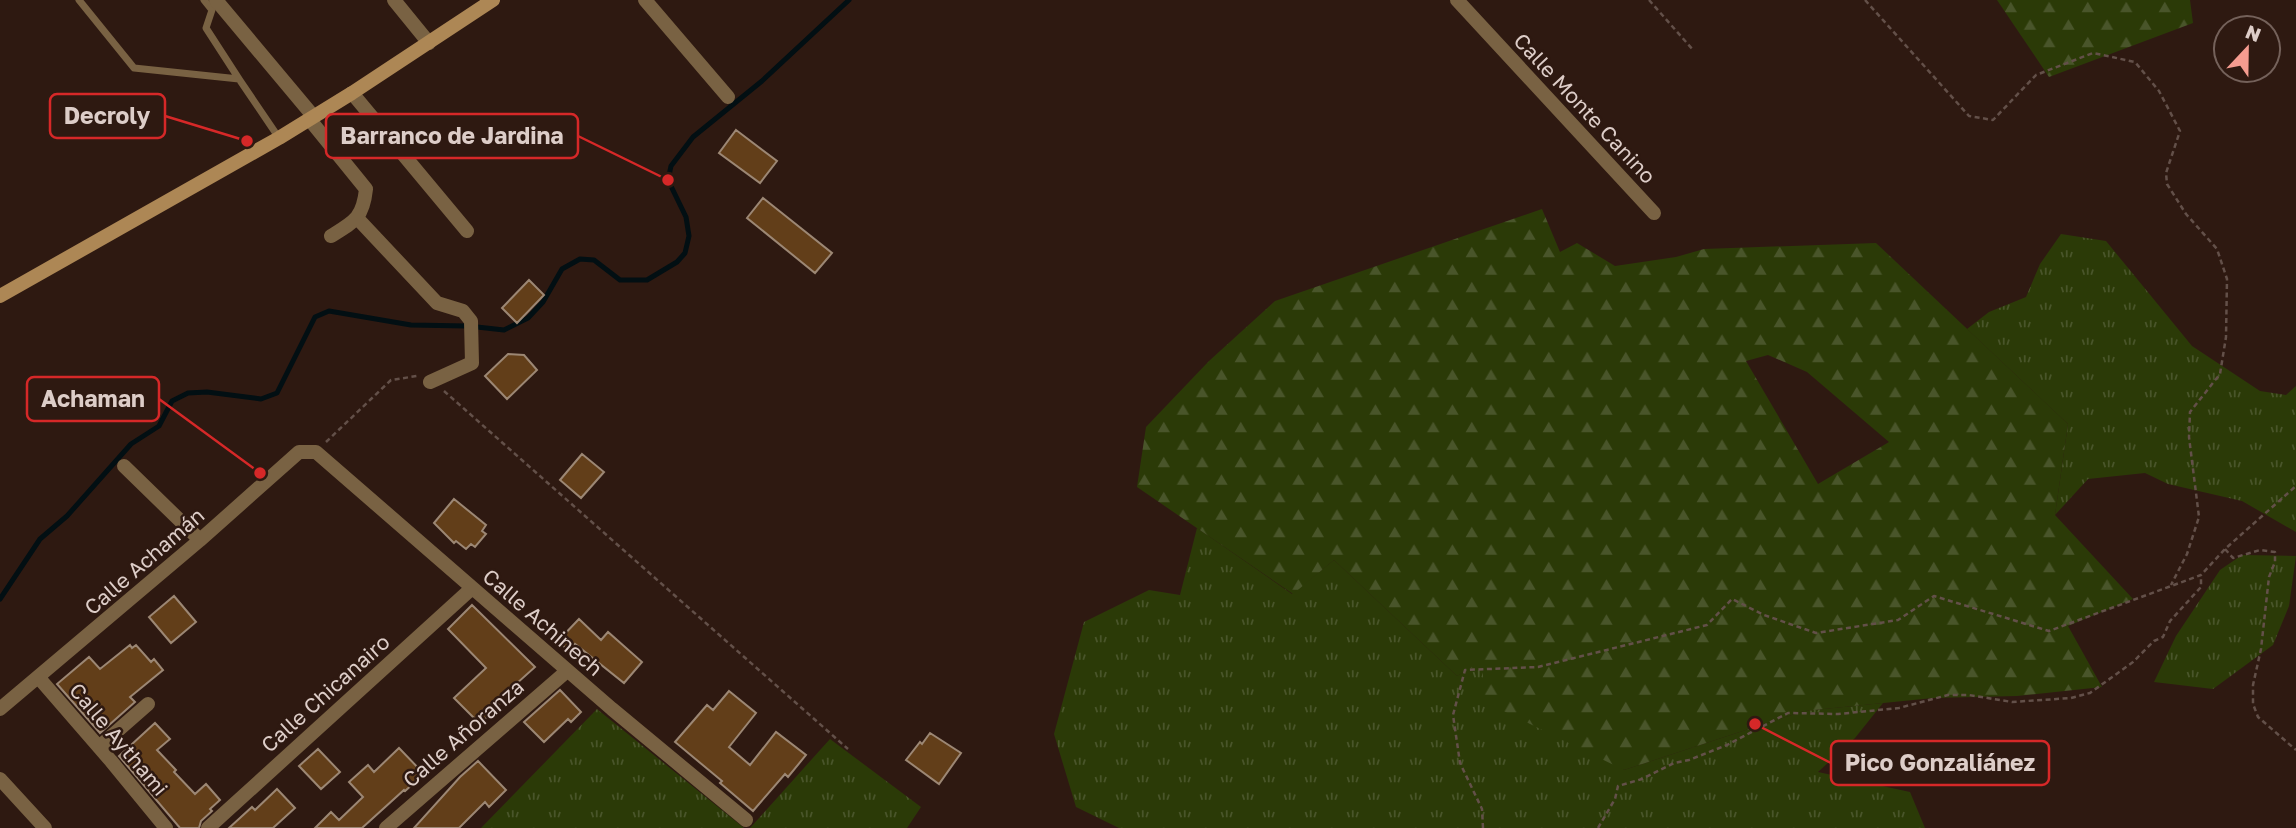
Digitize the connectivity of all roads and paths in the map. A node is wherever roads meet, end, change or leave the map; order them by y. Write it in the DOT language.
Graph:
graph roads {
  1 [pos="79,0"];
  2 [pos="204,0"];
  3 [pos="216,0"];
  4 [pos="394,0"];
  5 [pos="493,0"];
  6 [pos="645,0"];
  7 [pos="1457,0"];
  8 [pos="1649,0"];
  9 [pos="1865,0"];
  10 [pos="429,43"];
  11 [pos="1694,51"];
  12 [pos="239,79"];
  13 [pos="352,93"];
  14 [pos="728,97"];
  15 [pos="312,118"];
  16 [pos="279,138"];
  17 [pos="1654,213"];
  18 [pos="358,219"];
  19 [pos="467,231"];
  20 [pos="331,236"];
  21 [pos="0,296"];
  22 [pos="429,382"];
  23 [pos="316,452"];
  24 [pos="124,466"];
  25 [pos="2296,486"];
  26 [pos="200,540"];
  27 [pos="2224,549"];
  28 [pos="2201,575"];
  29 [pos="2170,587"];
  30 [pos="471,589"];
  31 [pos="567,671"];
  32 [pos="39,678"];
  33 [pos="148,704"];
  34 [pos="0,709"];
  35 [pos="99,747"];
  36 [pos="849,749"];
  37 [pos="2296,750"];
  38 [pos="0,779"];
  39 [pos="746,820"];
  40 [pos="45,828"];
  41 [pos="166,828"];
  42 [pos="208,828"];
  43 [pos="386,828"];
  44 [pos="1483,828"];
  45 [pos="1598,828"];
  1 -- 12 [label="lane"];
  2 -- 12 [label="lane"];
  3 -- 15 [label="street"];
  4 -- 10 [label="street"];
  5 -- 10 [label="main road"];
  6 -- 14 [label="street"];
  7 -- 17 [label="street, Calle Monte Canino"];
  8 -- 11 [label="path"];
  9 -- 29 [label="path"];
  10 -- 13 [label="main road"];
  12 -- 16 [label="lane"];
  13 -- 15 [label="main road"];
  13 -- 19 [label="street"];
  15 -- 16 [label="main road"];
  15 -- 18 [label="street"];
  16 -- 21 [label="main road"];
  18 -- 20 [label="street"];
  18 -- 22 [label="street"];
  22 -- 23 [label="path"];
  22 -- 36 [label="path"];
  23 -- 26 [label="street, Calle Achamán"];
  23 -- 30 [label="street, Calle Achinech"];
  24 -- 26 [label="street"];
  25 -- 27 [label="path"];
  26 -- 32 [label="street, Calle Achamán"];
  27 -- 28 [label="path"];
  27 -- 37 [label="path"];
  28 -- 29 [label="path"];
  28 -- 45 [label="path"];
  29 -- 44 [label="path"];
  30 -- 31 [label="street, Calle Achinech"];
  30 -- 42 [label="street, Calle Chicanairo"];
  31 -- 39 [label="street, Calle Achinech"];
  31 -- 43 [label="street, Calle Añoranza"];
  32 -- 34 [label="street, Calle Achamán"];
  32 -- 35 [label="street, Calle Aythami"];
  33 -- 35 [label="street"];
  35 -- 41 [label="street, Calle Aythami"];
  38 -- 40 [label="street"];
}
